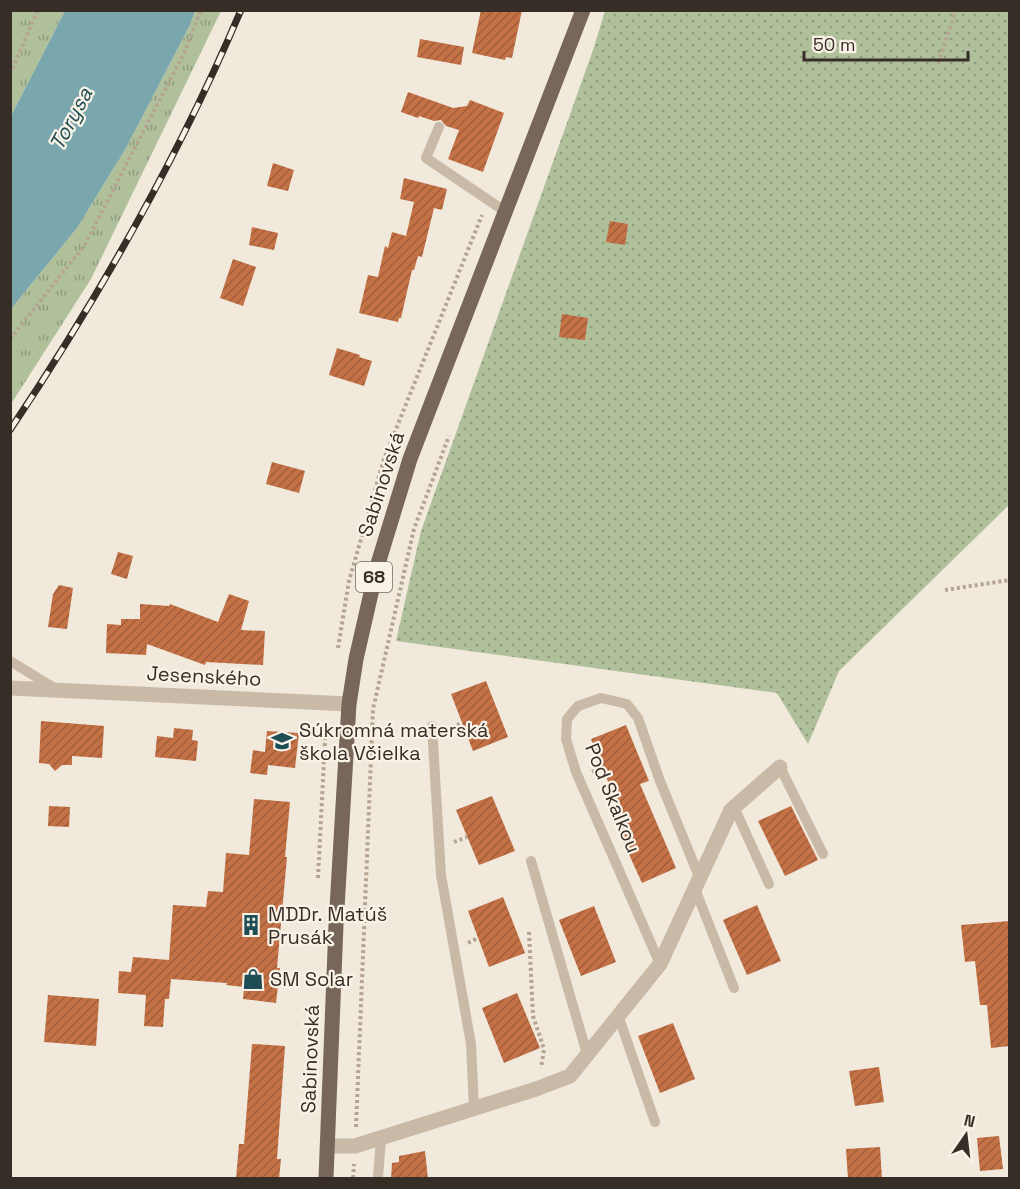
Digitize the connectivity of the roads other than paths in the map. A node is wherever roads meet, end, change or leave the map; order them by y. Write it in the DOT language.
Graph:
graph roads {
  1 [pos="583,10"];
  2 [pos="439,127"];
  3 [pos="506,212"];
  4 [pos="10,661"];
  5 [pos="10,688"];
  6 [pos="57,689"];
  7 [pos="348,704"];
  8 [pos="432,726"];
  9 [pos="780,767"];
  10 [pos="734,807"];
  11 [pos="823,854"];
  12 [pos="531,861"];
  13 [pos="698,884"];
  14 [pos="769,884"];
  15 [pos="660,964"];
  16 [pos="734,988"];
  17 [pos="618,1016"];
  18 [pos="587,1054"];
  19 [pos="474,1109"];
  20 [pos="655,1122"];
  21 [pos="381,1138"];
  22 [pos="328,1146"];
  23 [pos="326,1179"];
  24 [pos="378,1179"];
  1 -- 3 [label="main road, Sabinovská / 68"];
  2 -- 3 [label="lane"];
  3 -- 7 [label="main road, Sabinovská / 68"];
  4 -- 6 [label="lane, Jesenského"];
  5 -- 6 [label="street, Jesenského"];
  6 -- 7 [label="street, Jesenského"];
  7 -- 22 [label="main road, Sabinovská / 68"];
  8 -- 19 [label="lane"];
  9 -- 10 [label="street"];
  9 -- 11 [label="lane"];
  10 -- 13 [label="street"];
  10 -- 14 [label="lane"];
  12 -- 18 [label="lane"];
  13 -- 15 [label="street"];
  13 -- 15 [label="lane, Pod Skalkou"];
  13 -- 16 [label="lane, Pod Skalkou"];
  15 -- 17 [label="street"];
  17 -- 18 [label="street"];
  17 -- 20 [label="lane"];
  18 -- 19 [label="street"];
  19 -- 21 [label="street"];
  21 -- 22 [label="street"];
  21 -- 24 [label="lane"];
  22 -- 23 [label="main road, Sabinovská / 68"];
}
